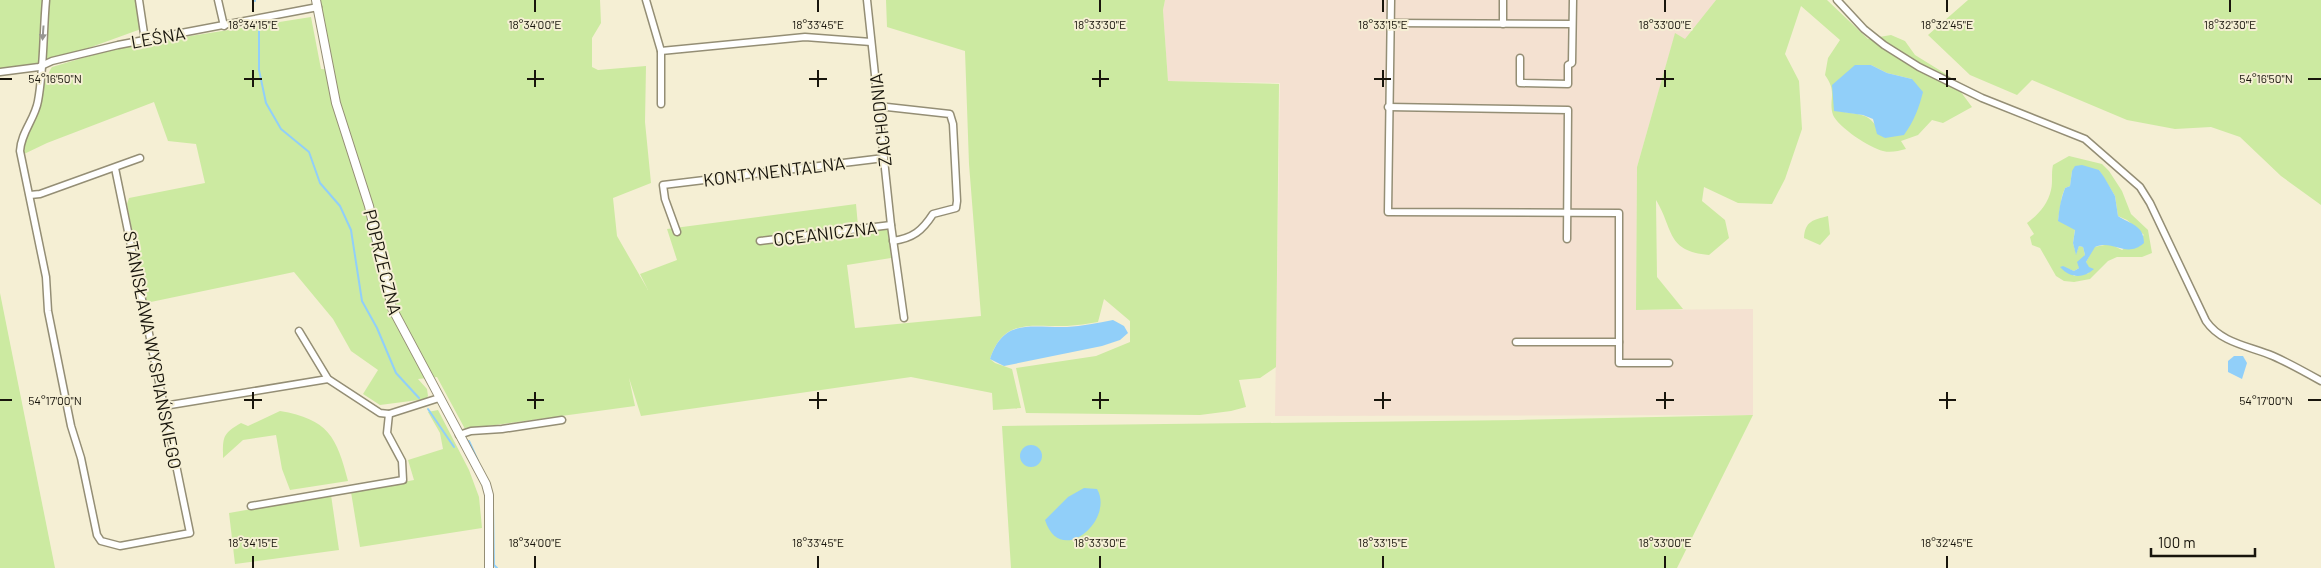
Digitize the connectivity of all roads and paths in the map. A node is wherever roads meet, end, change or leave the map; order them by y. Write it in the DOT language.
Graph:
graph roads {
  1 [pos="46,0"];
  2 [pos="139,0"];
  3 [pos="218,0"];
  4 [pos="646,0"];
  5 [pos="867,0"];
  6 [pos="1391,0"];
  7 [pos="1503,0"];
  8 [pos="1573,0"];
  9 [pos="1837,0"];
  10 [pos="317,4"];
  11 [pos="1390,23"];
  12 [pos="1503,24"];
  13 [pos="1572,24"];
  14 [pos="224,26"];
  15 [pos="145,40"];
  16 [pos="871,42"];
  17 [pos="661,51"];
  18 [pos="1520,58"];
  19 [pos="42,66"];
  20 [pos="0,72"];
  21 [pos="662,104"];
  22 [pos="878,106"];
  23 [pos="1388,107"];
  24 [pos="140,158"];
  25 [pos="884,158"];
  26 [pos="115,168"];
  27 [pos="30,195"];
  28 [pos="1567,213"];
  29 [pos="891,225"];
  30 [pos="676,232"];
  31 [pos="1567,239"];
  32 [pos="760,241"];
  33 [pos="893,241"];
  34 [pos="904,318"];
  35 [pos="299,331"];
  36 [pos="1516,342"];
  37 [pos="1619,342"];
  38 [pos="1669,363"];
  39 [pos="328,380"];
  40 [pos="2321,381"];
  41 [pos="439,398"];
  42 [pos="164,406"];
  43 [pos="389,414"];
  44 [pos="562,420"];
  45 [pos="459,435"];
  46 [pos="251,506"];
  47 [pos="489,568"];
  1 -- 19 [label="street, one-way"];
  2 -- 15 [label="street"];
  3 -- 14 [label="street"];
  4 -- 17 [label="street"];
  5 -- 16 [label="street, ZACHODNIA"];
  6 -- 11 [label="street"];
  7 -- 12 [label="street"];
  8 -- 13 [label="street"];
  9 -- 40 [label="street"];
  10 -- 14 [label="street, LEŚNA"];
  10 -- 41 [label="street, POPRZECZNA"];
  11 -- 12 [label="street"];
  11 -- 23 [label="street"];
  12 -- 13 [label="street"];
  13 -- 18 [label="street"];
  14 -- 15 [label="street, LEŚNA"];
  15 -- 19 [label="street, LEŚNA"];
  16 -- 17 [label="street"];
  16 -- 22 [label="street, ZACHODNIA"];
  17 -- 21 [label="street"];
  19 -- 20 [label="street, LEŚNA"];
  19 -- 27 [label="street"];
  22 -- 25 [label="street, ZACHODNIA"];
  22 -- 33 [label="street"];
  23 -- 28 [label="street"];
  23 -- 28 [label="street"];
  24 -- 26 [label="street"];
  25 -- 29 [label="street, ZACHODNIA"];
  25 -- 30 [label="street, KONTYNENTALNA"];
  26 -- 27 [label="street"];
  26 -- 42 [label="street, STANISŁAWA WYSPIAŃSKIEGO"];
  27 -- 42 [label="street, STANISŁAWA WYSPIAŃSKIEGO"];
  28 -- 31 [label="street"];
  28 -- 37 [label="street"];
  29 -- 32 [label="street, OCEANICZNA"];
  29 -- 33 [label="street, ZACHODNIA"];
  33 -- 34 [label="street, ZACHODNIA"];
  35 -- 39 [label="street"];
  36 -- 37 [label="street"];
  37 -- 38 [label="street"];
  39 -- 42 [label="street"];
  39 -- 43 [label="street"];
  41 -- 43 [label="street"];
  41 -- 45 [label="street, POPRZECZNA"];
  43 -- 46 [label="street"];
  44 -- 45 [label="street"];
  45 -- 47 [label="street, POPRZECZNA"];
}
